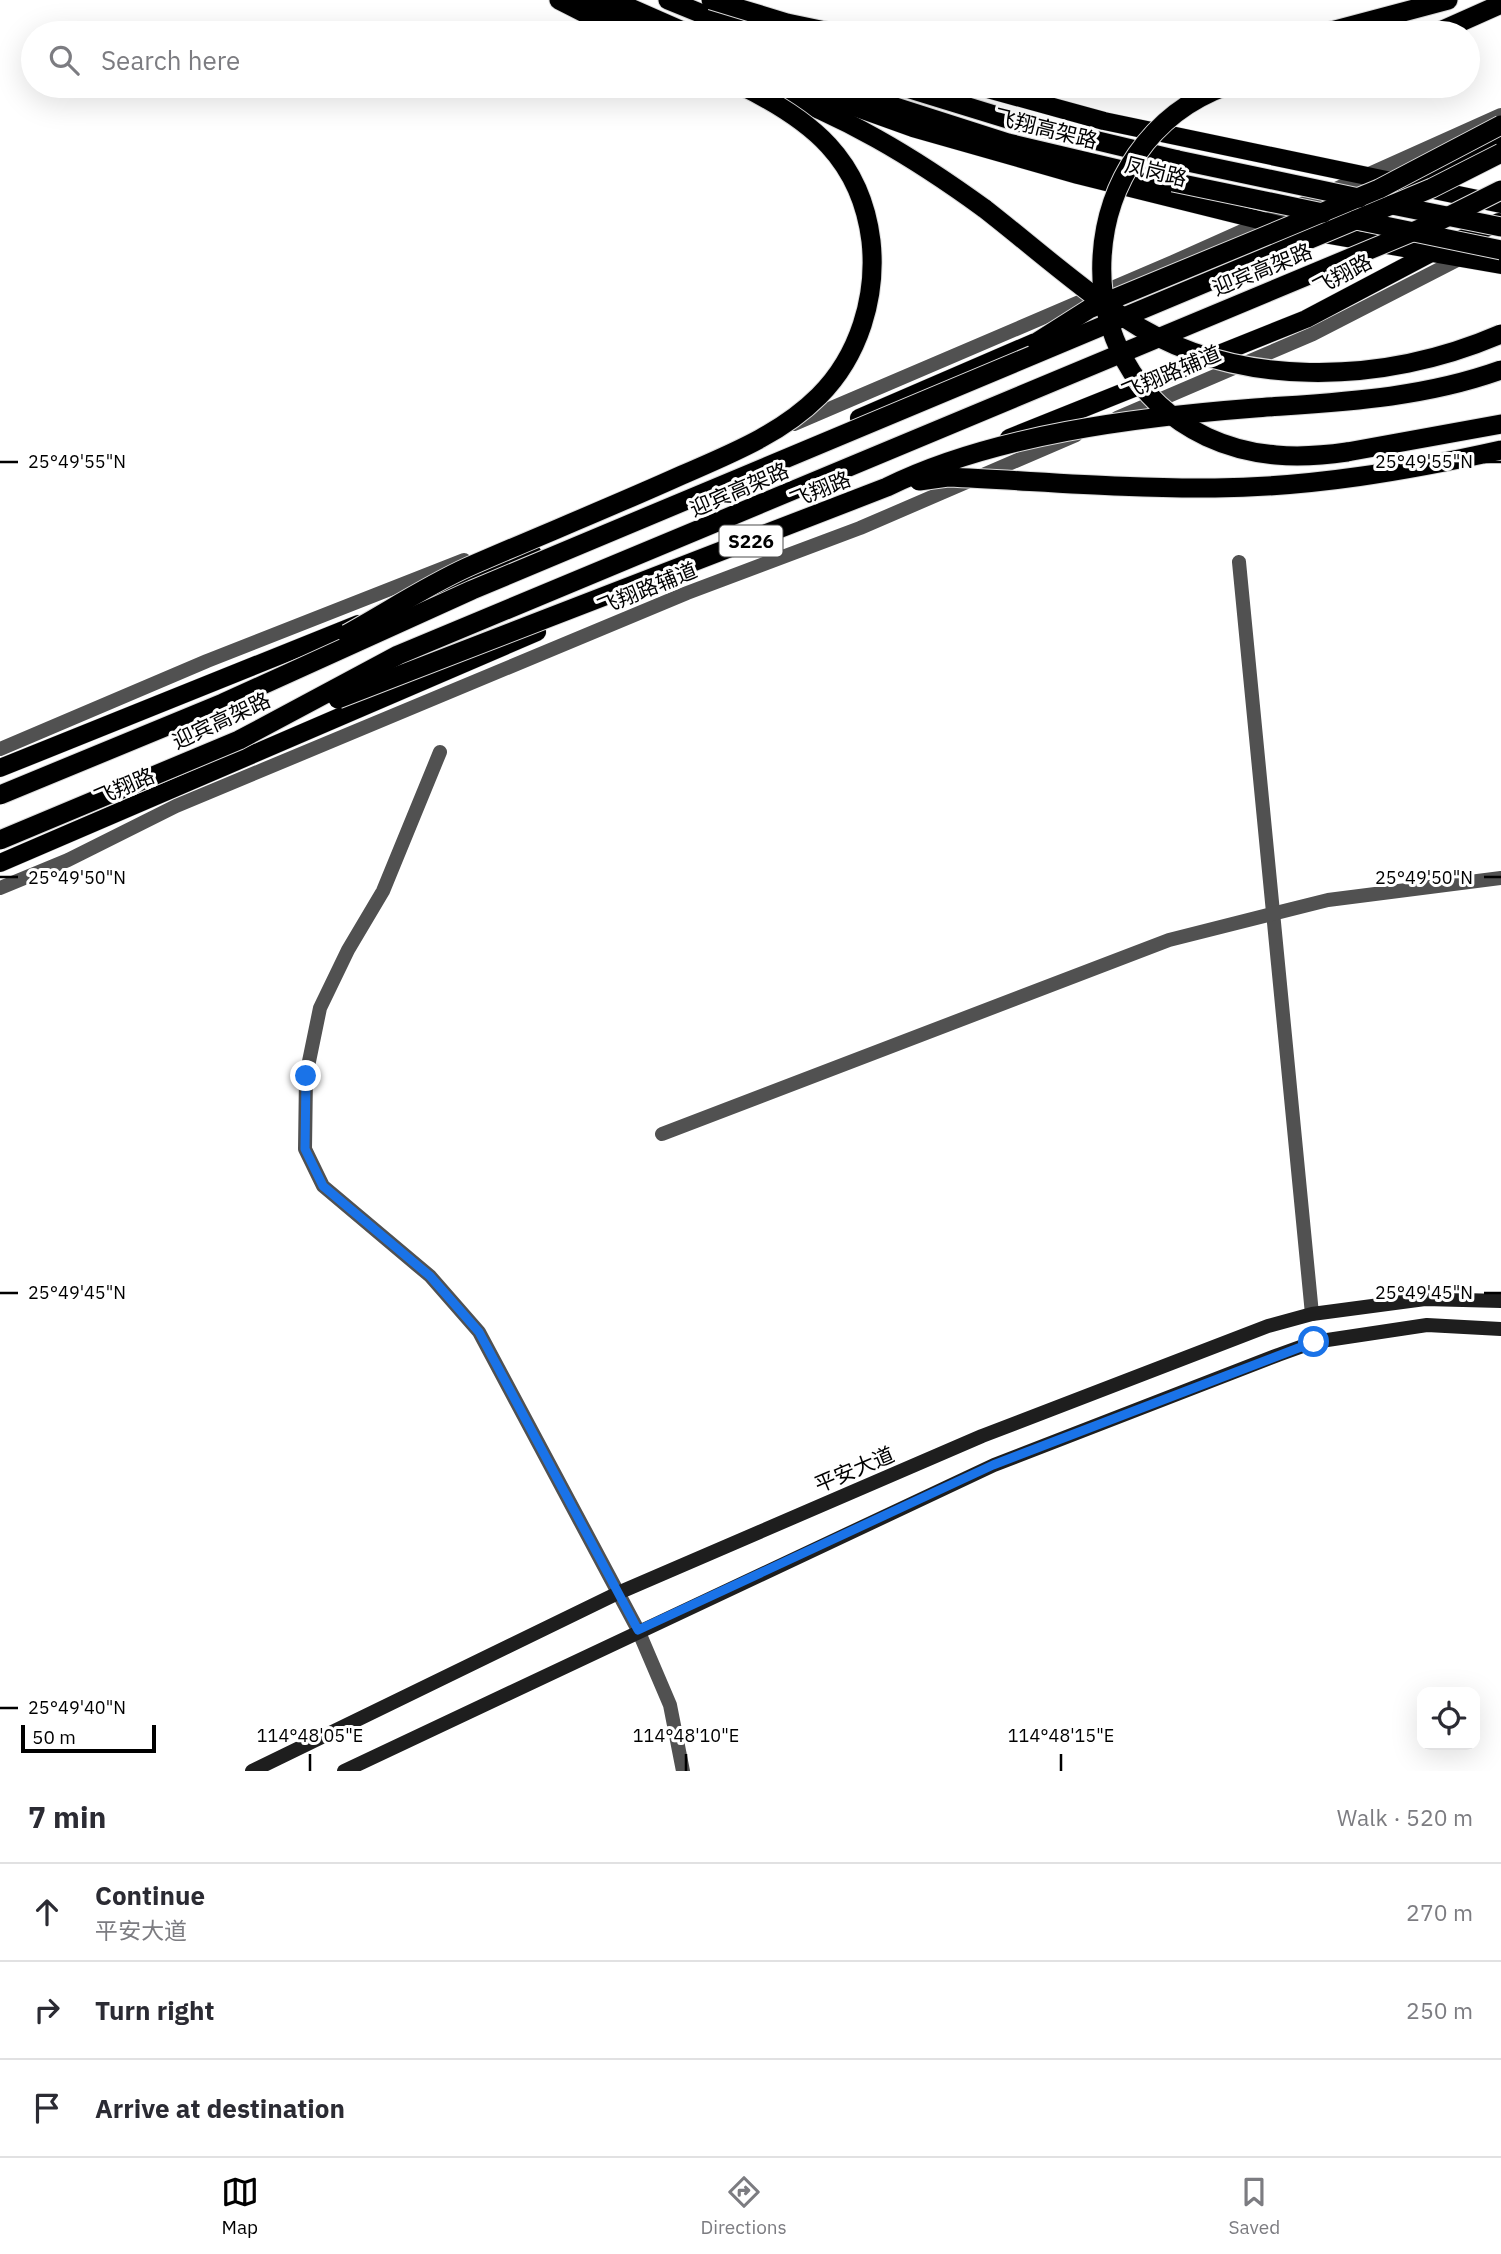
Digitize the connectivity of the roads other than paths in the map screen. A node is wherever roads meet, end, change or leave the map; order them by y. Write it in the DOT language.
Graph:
graph roads {
  1 [pos="559,0"];
  2 [pos="581,0"];
  3 [pos="612,0"];
  4 [pos="668,0"];
  5 [pos="710,0"];
  6 [pos="736,0"];
  7 [pos="1448,0"];
  8 [pos="1501,4"];
  9 [pos="600,21"];
  10 [pos="633,21"];
  11 [pos="660,21"];
  12 [pos="720,21"];
  13 [pos="780,21"];
  14 [pos="793,21"];
  15 [pos="1369,21"];
  16 [pos="1463,21"];
  17 [pos="767,98"];
  18 [pos="790,98"];
  19 [pos="831,98"];
  20 [pos="867,98"];
  21 [pos="939,98"];
  22 [pos="1021,98"];
  23 [pos="1201,98"];
  24 [pos="1501,115"];
  25 [pos="1501,125"];
  26 [pos="1501,138"];
  27 [pos="1501,153"];
  28 [pos="1366,178"];
  29 [pos="1404,186"];
  30 [pos="1501,190"];
  31 [pos="1501,204"];
  32 [pos="1501,220"];
  33 [pos="1266,222"];
  34 [pos="1501,227"];
  35 [pos="1295,229"];
  36 [pos="1501,237"];
  37 [pos="1501,250"];
  38 [pos="1431,253"];
  39 [pos="1461,258"];
  40 [pos="1501,265"];
  41 [pos="1501,334"];
  42 [pos="1501,370"];
  43 [pos="989,372"];
  44 [pos="1501,424"];
  45 [pos="1501,450"];
  46 [pos="887,487"];
  47 [pos="1239,562"];
  48 [pos="223,703"];
  49 [pos="239,740"];
  50 [pos="0,749"];
  51 [pos="440,752"];
  52 [pos="0,768"];
  53 [pos="0,794"];
  54 [pos="0,840"];
  55 [pos="0,863"];
  56 [pos="1501,878"];
  57 [pos="0,888"];
  58 [pos="1273,914"];
  59 [pos="662,1135"];
  60 [pos="1501,1301"];
  61 [pos="1312,1314"];
  62 [pos="1501,1329"];
  63 [pos="618,1593"];
  64 [pos="638,1630"];
  65 [pos="252,1771"];
  66 [pos="344,1771"];
  67 [pos="683,1771"];
  1 -- 9 [label="highway"];
  2 -- 10 [label="main road"];
  3 -- 11 [label="highway"];
  4 -- 12 [label="highway"];
  5 -- 13 [label="highway, bridge"];
  6 -- 14 [label="main road"];
  7 -- 15 [label="highway"];
  8 -- 16 [label="highway"];
  17 -- 48 [label="highway, bridge"];
  18 -- 41 [label="highway, bridge"];
  19 -- 33 [label="main road, 凤岗路"];
  20 -- 37 [label="highway, 飞翔高架路, bridge"];
  21 -- 34 [label="highway, 飞翔高架路, bridge"];
  22 -- 28 [label="main road, 凤岗路"];
  23 -- 44 [label="highway, bridge"];
  24 -- 28 [label="street"];
  25 -- 43 [label="highway, bridge"];
  26 -- 29 [label="main road"];
  27 -- 43 [label="highway, 迎宾高架路, bridge"];
  28 -- 29 [label="main road, 凤岗路"];
  28 -- 33 [label="street"];
  29 -- 31 [label="main road, 凤岗路"];
  29 -- 35 [label="main road"];
  30 -- 49 [label="highway, 迎宾高架路, bridge"];
  32 -- 38 [label="main road, 飞翔路 / S226"];
  33 -- 35 [label="main road, 凤岗路"];
  33 -- 50 [label="street"];
  35 -- 38 [label="main road, 凤岗路"];
  35 -- 52 [label="main road"];
  36 -- 39 [label="street, 飞翔路辅道"];
  38 -- 39 [label="main road, 凤岗路"];
  38 -- 55 [label="main road, 飞翔路 / S226"];
  39 -- 40 [label="main road, 凤岗路"];
  39 -- 57 [label="street, 飞翔路辅道"];
  42 -- 46 [label="highway, bridge"];
  43 -- 48 [label="highway, 迎宾高架路, bridge"];
  45 -- 46 [label="highway, bridge"];
  46 -- 49 [label="highway, bridge"];
  47 -- 58 [label="street"];
  48 -- 53 [label="highway, 迎宾高架路, bridge"];
  49 -- 54 [label="highway, 迎宾高架路, bridge"];
  51 -- 63 [label="street"];
  56 -- 58 [label="street"];
  58 -- 59 [label="street"];
  58 -- 61 [label="street"];
  60 -- 61 [label="main road, 平安大道"];
  61 -- 63 [label="main road, 平安大道"];
  62 -- 64 [label="main road"];
  63 -- 64 [label="street"];
  63 -- 65 [label="main road, 平安大道"];
  64 -- 66 [label="main road"];
  64 -- 67 [label="street"];
}
